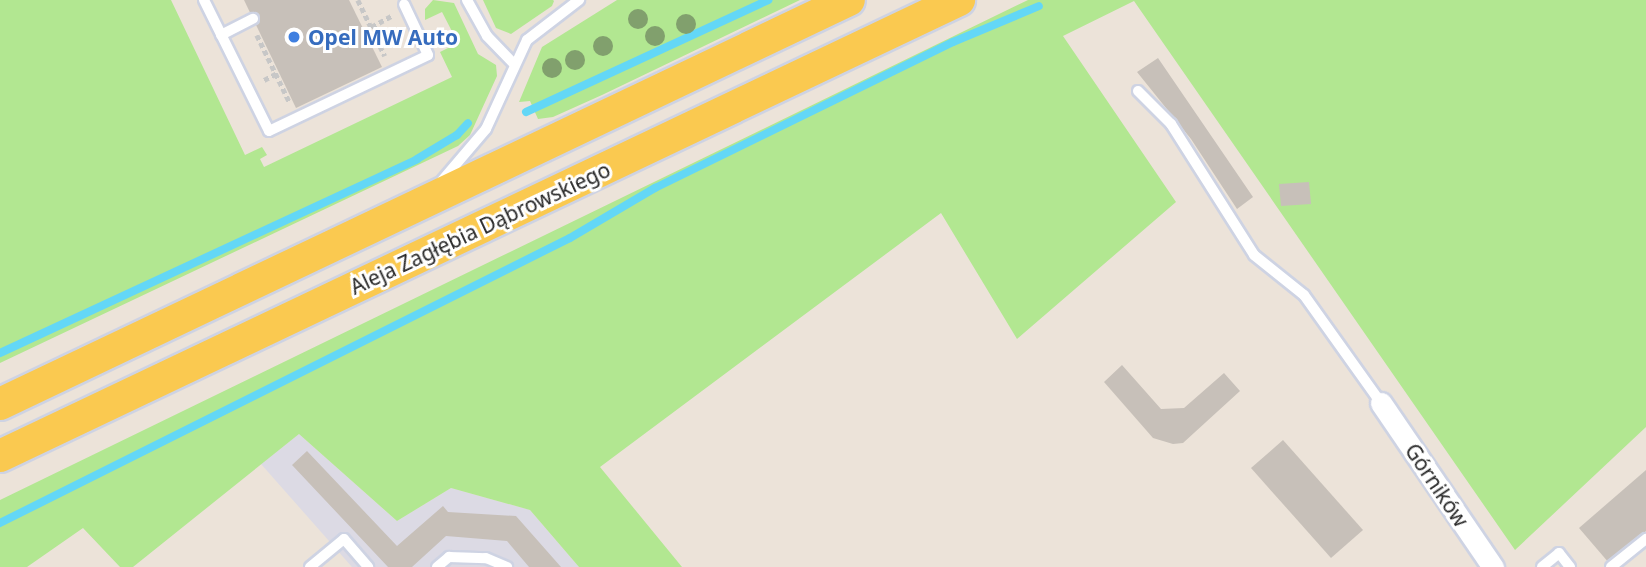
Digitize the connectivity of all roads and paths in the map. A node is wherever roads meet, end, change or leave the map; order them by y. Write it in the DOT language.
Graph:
graph roads {
  1 [pos="204,0"];
  2 [pos="358,0"];
  3 [pos="467,0"];
  4 [pos="579,0"];
  5 [pos="849,0"];
  6 [pos="959,0"];
  7 [pos="406,1"];
  8 [pos="251,20"];
  9 [pos="371,27"];
  10 [pos="364,30"];
  11 [pos="221,35"];
  12 [pos="513,64"];
  13 [pos="393,72"];
  14 [pos="1138,91"];
  15 [pos="297,118"];
  16 [pos="424,202"];
  17 [pos="1381,403"];
  18 [pos="0,404"];
  19 [pos="0,456"];
  20 [pos="1646,539"];
  21 [pos="310,567"];
  22 [pos="368,567"];
  23 [pos="437,567"];
  24 [pos="508,567"];
  25 [pos="1493,567"];
  26 [pos="1542,567"];
  27 [pos="1570,567"];
  28 [pos="1611,567"];
  1 -- 11 [label="lane"];
  2 -- 9 [label="path"];
  3 -- 12 [label="lane"];
  4 -- 12 [label="lane"];
  5 -- 16 [label="main road"];
  6 -- 19 [label="main road, Aleja Zagłębia Dąbrowskiego"];
  7 -- 13 [label="lane"];
  8 -- 11 [label="lane"];
  8 -- 15 [label="path"];
  9 -- 10 [label="path"];
  9 -- 13 [label="path"];
  11 -- 15 [label="lane"];
  12 -- 16 [label="lane"];
  13 -- 15 [label="lane"];
  14 -- 17 [label="lane"];
  16 -- 18 [label="main road"];
  17 -- 25 [label="street, Górników"];
  20 -- 28 [label="lane"];
  21 -- 22 [label="lane"];
  23 -- 24 [label="lane"];
  26 -- 27 [label="lane"];
}
